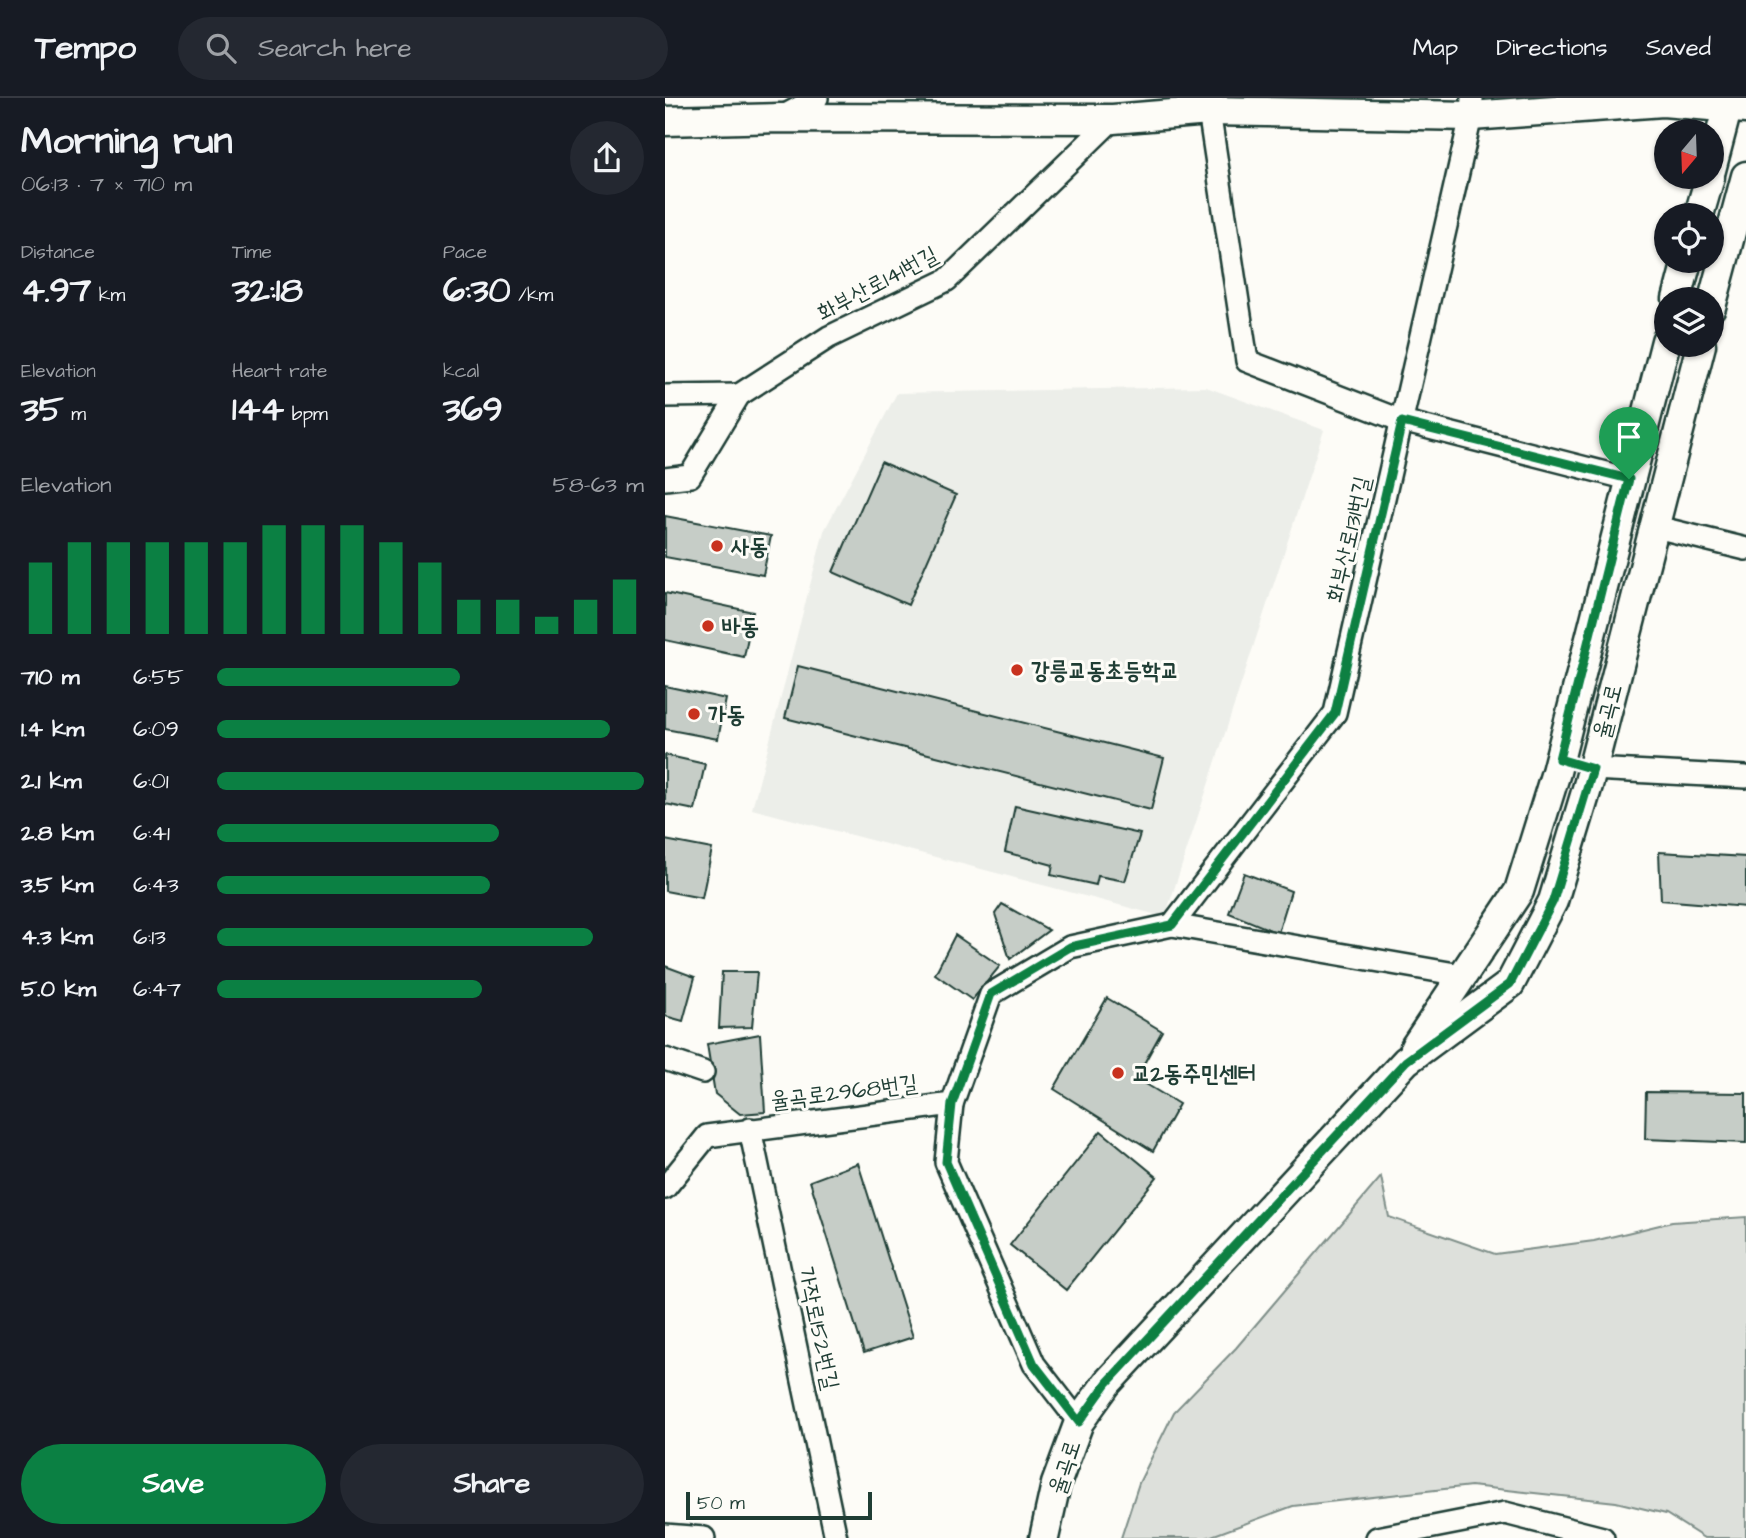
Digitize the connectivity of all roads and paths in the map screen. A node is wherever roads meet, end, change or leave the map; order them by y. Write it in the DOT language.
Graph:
graph roads {
  1 [pos="817,98"];
  2 [pos="1734,105"];
  3 [pos="1471,107"];
  4 [pos="1209,111"];
  5 [pos="780,118"];
  6 [pos="1113,119"];
  7 [pos="665,121"];
  8 [pos="1724,133"];
  9 [pos="1746,176"];
  10 [pos="1716,287"];
  11 [pos="1662,357"];
  12 [pos="1698,357"];
  13 [pos="665,396"];
  14 [pos="739,396"];
  15 [pos="1402,422"];
  16 [pos="665,479"];
  17 [pos="1629,479"];
  18 [pos="1652,526"];
  19 [pos="1746,549"];
  20 [pos="1559,759"];
  21 [pos="1593,769"];
  22 [pos="1746,778"];
  23 [pos="1172,925"];
  24 [pos="1461,975"];
  25 [pos="665,1059"];
  26 [pos="1406,1061"];
  27 [pos="703,1072"];
  28 [pos="952,1104"];
  29 [pos="750,1129"];
  30 [pos="665,1188"];
  31 [pos="1079,1422"];
  32 [pos="665,1535"];
  33 [pos="704,1538"];
  34 [pos="836,1538"];
  35 [pos="1044,1538"];
  36 [pos="1377,1538"];
  37 [pos="1603,1538"];
  1 -- 5 [label="street"];
  2 -- 3 [label="street"];
  2 -- 8 [label="street"];
  3 -- 4 [label="street"];
  3 -- 15 [label="street, 화부산로131번길"];
  4 -- 6 [label="street"];
  4 -- 15 [label="street"];
  5 -- 6 [label="street"];
  5 -- 7 [label="street"];
  6 -- 14 [label="street, 화부산로141번길"];
  9 -- 10 [label="street"];
  11 -- 17 [label="street, 율곡로"];
  12 -- 18 [label="street, 율곡로"];
  13 -- 14 [label="street"];
  14 -- 16 [label="street, 화부산로141번길"];
  15 -- 17 [label="street"];
  15 -- 23 [label="street, 화부산로131번길"];
  17 -- 20 [label="street, 율곡로"];
  18 -- 19 [label="street"];
  18 -- 21 [label="street, 율곡로"];
  20 -- 21 [label="street"];
  20 -- 24 [label="street, 율곡로"];
  21 -- 22 [label="street"];
  21 -- 26 [label="street, 율곡로"];
  23 -- 24 [label="street"];
  23 -- 28 [label="street"];
  24 -- 26 [label="street, 율곡로"];
  25 -- 27 [label="street"];
  26 -- 31 [label="street, 율곡로"];
  28 -- 29 [label="street, 율곡로2968번길"];
  28 -- 31 [label="street"];
  29 -- 30 [label="street, 율곡로2968번길"];
  29 -- 34 [label="street, 가작로152번길"];
  31 -- 35 [label="street, 율곡로"];
  32 -- 33 [label="street"];
  36 -- 37 [label="street"];
}
